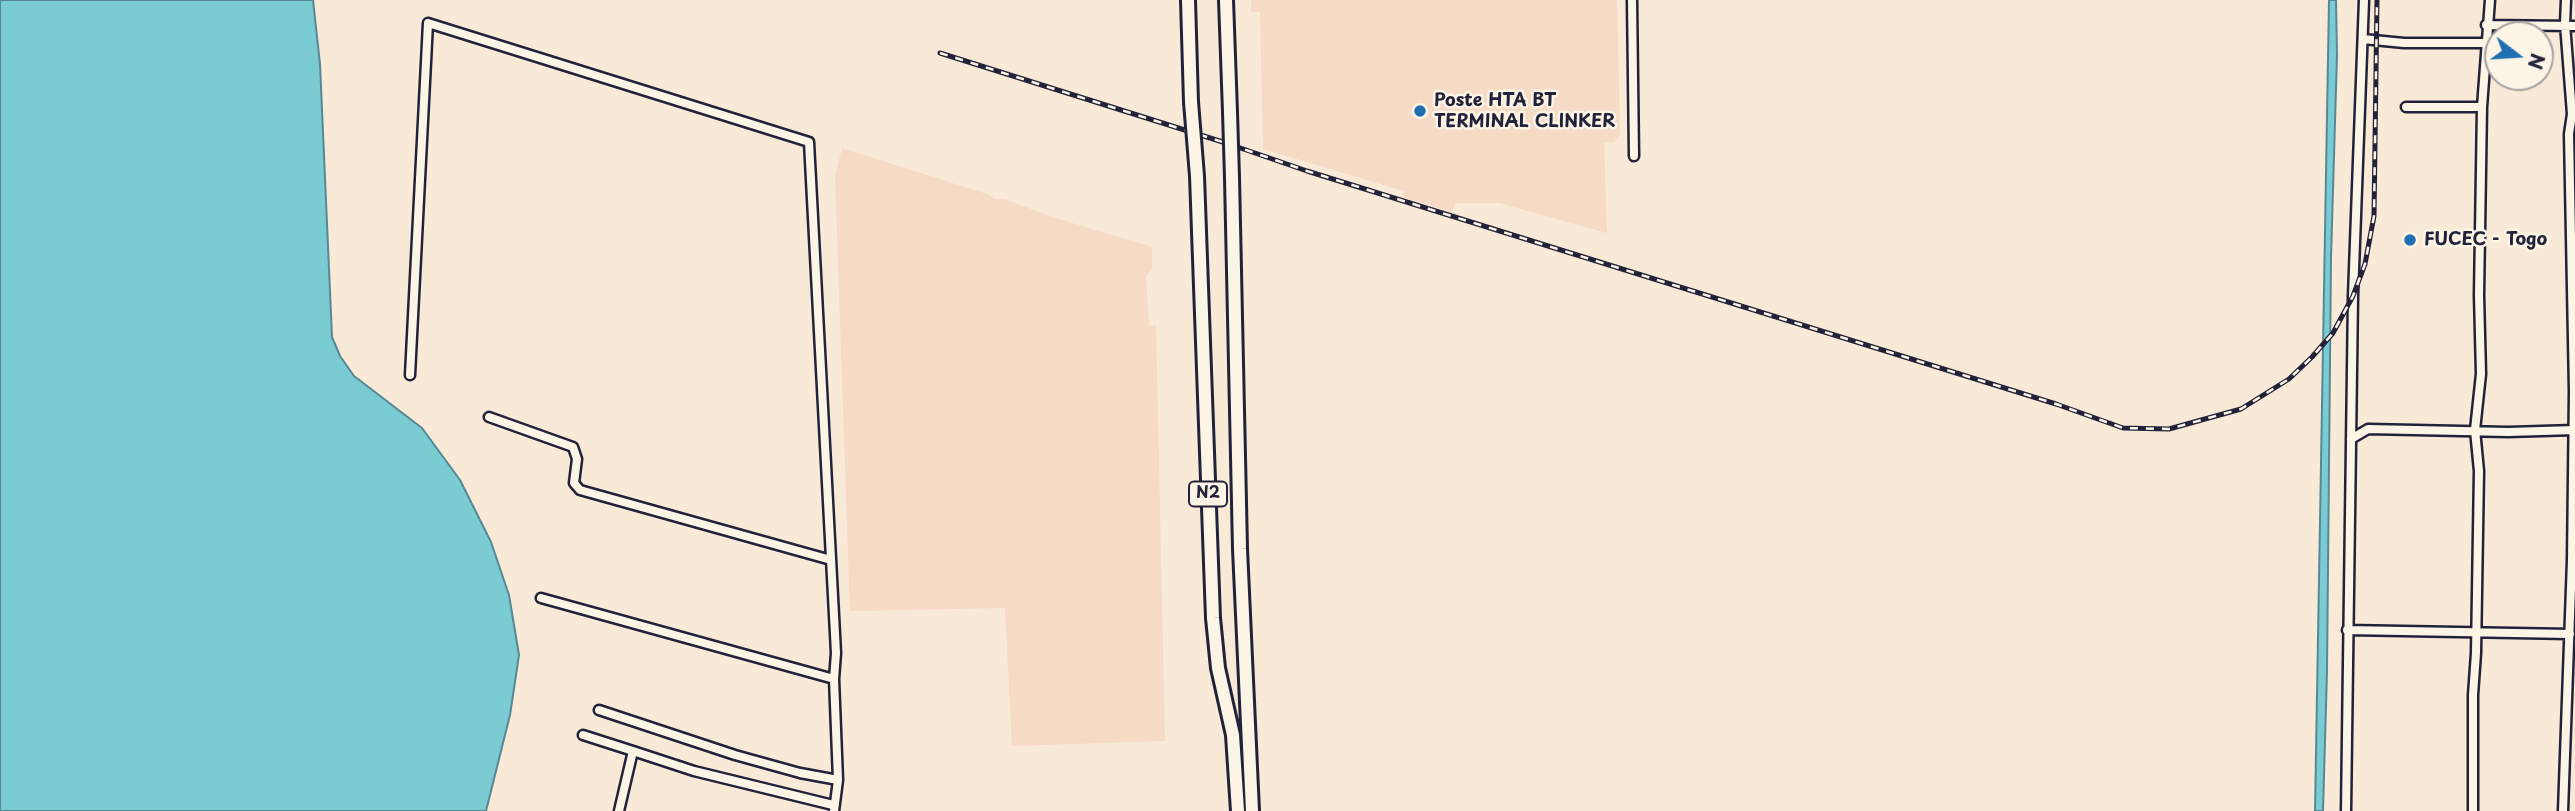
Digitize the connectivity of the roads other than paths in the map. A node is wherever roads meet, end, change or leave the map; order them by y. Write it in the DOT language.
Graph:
graph roads {
  1 [pos="1188,0"];
  2 [pos="1226,0"];
  3 [pos="1632,0"];
  4 [pos="2364,0"];
  5 [pos="2490,0"];
  6 [pos="2566,0"];
  7 [pos="2487,21"];
  8 [pos="2554,24"];
  9 [pos="2565,24"];
  10 [pos="2575,26"];
  11 [pos="2363,39"];
  12 [pos="2484,43"];
  13 [pos="2484,81"];
  14 [pos="2406,107"];
  15 [pos="2482,107"];
  16 [pos="2572,135"];
  17 [pos="1634,156"];
  18 [pos="410,375"];
  19 [pos="489,417"];
  20 [pos="2474,430"];
  21 [pos="2574,430"];
  22 [pos="2351,439"];
  23 [pos="831,561"];
  24 [pos="541,598"];
  25 [pos="2347,629"];
  26 [pos="2476,633"];
  27 [pos="2570,634"];
  28 [pos="834,679"];
  29 [pos="598,710"];
  30 [pos="583,735"];
  31 [pos="633,751"];
  32 [pos="838,780"];
  33 [pos="834,808"];
  34 [pos="619,811"];
  35 [pos="1238,811"];
  36 [pos="1252,811"];
  37 [pos="2346,811"];
  38 [pos="2473,811"];
  39 [pos="2563,811"];
  1 -- 35 [label="highway, N2, bridge"];
  2 -- 36 [label="highway, N2, bridge"];
  3 -- 17 [label="street"];
  4 -- 11 [label="street"];
  5 -- 7 [label="street"];
  6 -- 9 [label="street"];
  8 -- 9 [label="street"];
  9 -- 10 [label="street"];
  9 -- 16 [label="street"];
  11 -- 12 [label="street"];
  11 -- 22 [label="street"];
  13 -- 15 [label="street"];
  14 -- 15 [label="street"];
  15 -- 20 [label="street"];
  16 -- 21 [label="street"];
  18 -- 23 [label="street"];
  19 -- 23 [label="street"];
  20 -- 21 [label="street"];
  20 -- 22 [label="street"];
  20 -- 26 [label="street"];
  21 -- 27 [label="street"];
  22 -- 25 [label="street"];
  23 -- 28 [label="street"];
  24 -- 28 [label="street"];
  25 -- 26 [label="street"];
  25 -- 37 [label="street"];
  26 -- 27 [label="street"];
  26 -- 38 [label="street"];
  27 -- 39 [label="street"];
  28 -- 32 [label="street"];
  29 -- 32 [label="street"];
  30 -- 31 [label="street"];
  31 -- 33 [label="street"];
  31 -- 34 [label="street"];
  32 -- 33 [label="street"];
}
